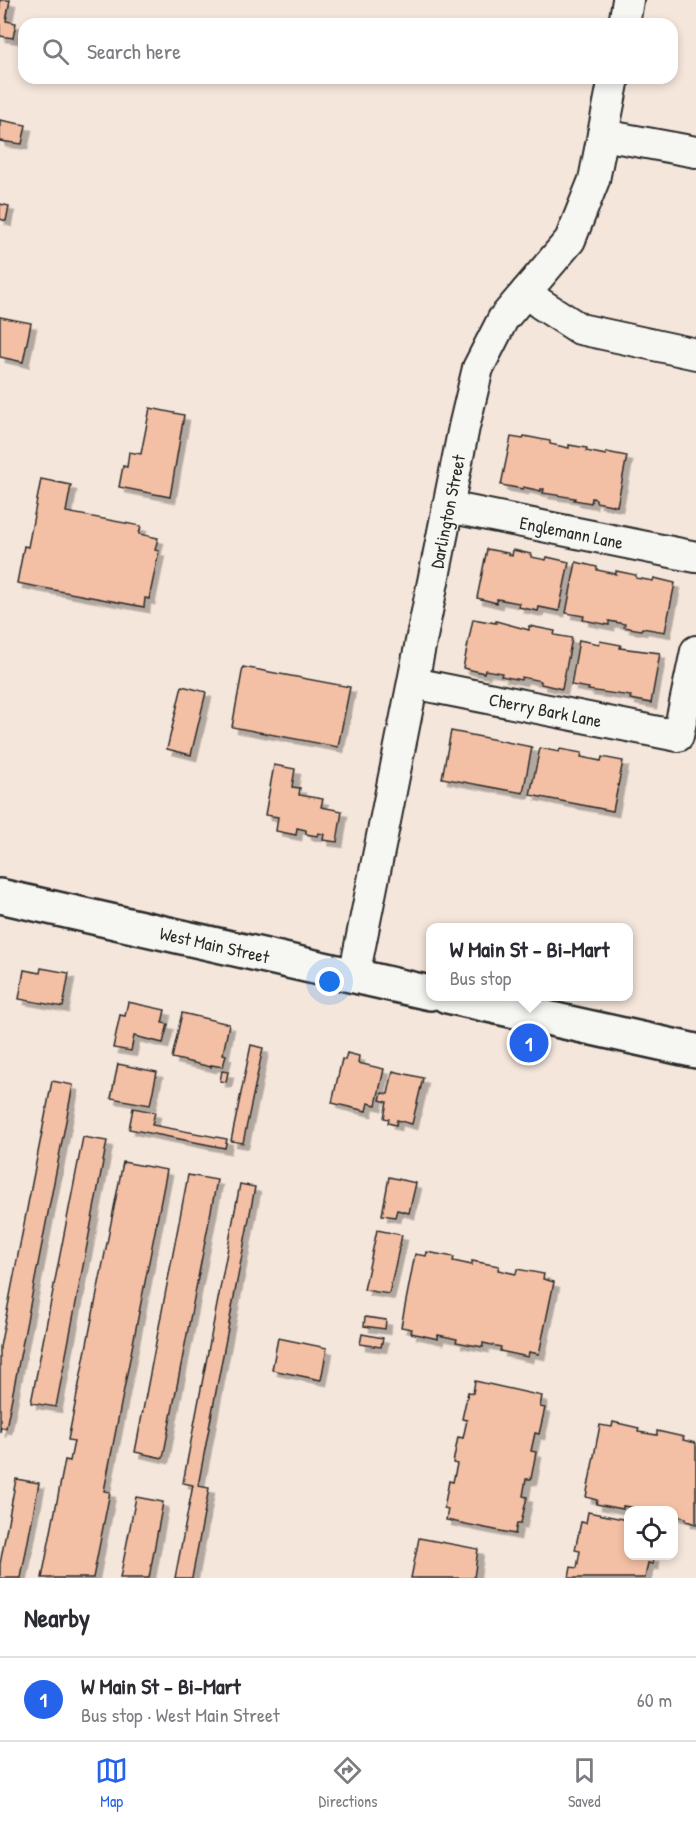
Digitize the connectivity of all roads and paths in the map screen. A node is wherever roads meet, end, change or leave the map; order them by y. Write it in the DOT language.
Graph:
graph roads {
  1 [pos="628,0"];
  2 [pos="625,18"];
  3 [pos="613,84"];
  4 [pos="603,135"];
  5 [pos="696,152"];
  6 [pos="526,292"];
  7 [pos="696,354"];
  8 [pos="448,507"];
  9 [pos="696,557"];
  10 [pos="696,651"];
  11 [pos="413,683"];
  12 [pos="0,896"];
  13 [pos="354,976"];
  14 [pos="426,992"];
  15 [pos="470,1001"];
  16 [pos="696,1051"];
  1 -- 2 [label="street"];
  3 -- 4 [label="street, Darlington Street"];
  4 -- 5 [label="street"];
  4 -- 6 [label="street, Darlington Street"];
  6 -- 7 [label="street"];
  6 -- 8 [label="street, Darlington Street"];
  8 -- 9 [label="street, Englemann Lane"];
  8 -- 11 [label="street, Darlington Street"];
  10 -- 11 [label="street, Cherry Bark Lane"];
  11 -- 13 [label="street, Darlington Street"];
  12 -- 13 [label="main road, West Main Street"];
  13 -- 14 [label="main road, West Main Street"];
  15 -- 16 [label="main road"];
}
